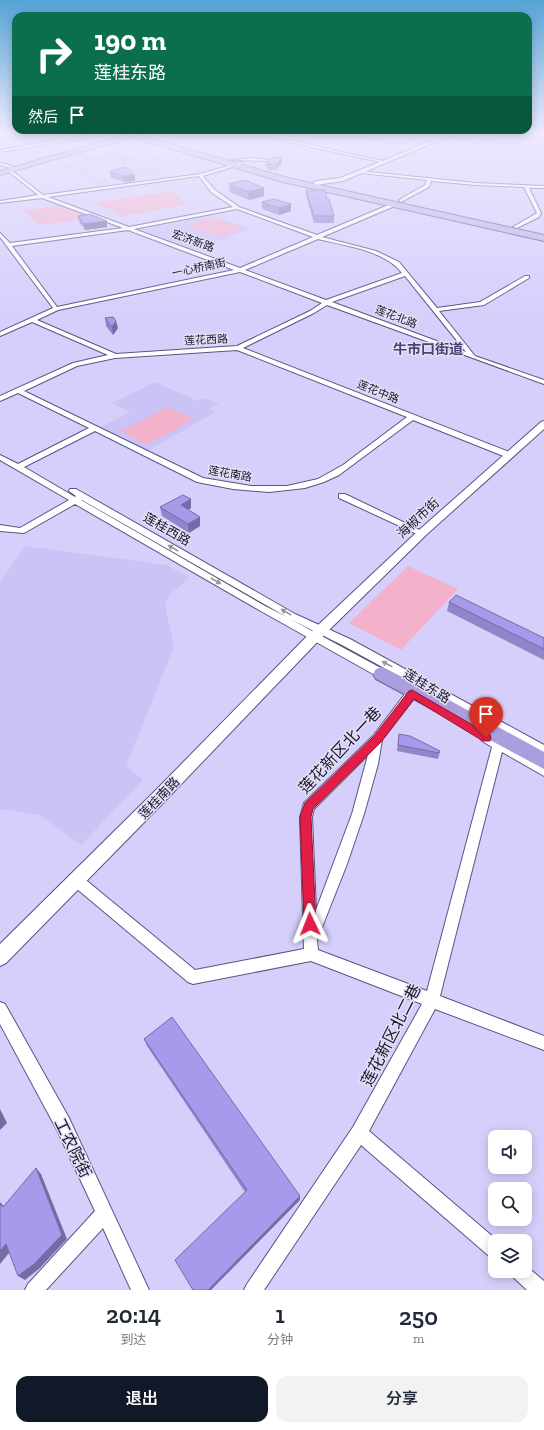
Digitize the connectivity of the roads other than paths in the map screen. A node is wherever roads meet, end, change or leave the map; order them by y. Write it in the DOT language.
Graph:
graph roads {
  1 [pos="37,192"];
  2 [pos="71,192"];
  3 [pos="215,192"];
  4 [pos="350,192"];
  5 [pos="416,192"];
  6 [pos="529,192"];
  7 [pos="42,196"];
  8 [pos="0,202"];
  9 [pos="398,203"];
  10 [pos="237,208"];
  11 [pos="515,227"];
  12 [pos="130,228"];
  13 [pos="0,234"];
  14 [pos="544,234"];
  15 [pos="317,237"];
  16 [pos="544,238"];
  17 [pos="9,245"];
  18 [pos="241,270"];
  19 [pos="405,274"];
  20 [pos="527,277"];
  21 [pos="327,302"];
  22 [pos="56,309"];
  23 [pos="435,310"];
  24 [pos="32,320"];
  25 [pos="0,334"];
  26 [pos="238,348"];
  27 [pos="115,356"];
  28 [pos="473,358"];
  29 [pos="544,382"];
  30 [pos="19,390"];
  31 [pos="0,399"];
  32 [pos="412,417"];
  33 [pos="95,428"];
  34 [pos="542,428"];
  35 [pos="0,450"];
  36 [pos="509,456"];
  37 [pos="0,457"];
  38 [pos="22,465"];
  39 [pos="342,496"];
  40 [pos="79,498"];
  41 [pos="0,528"];
  42 [pos="422,534"];
  43 [pos="318,633"];
  44 [pos="382,674"];
  45 [pos="412,694"];
  46 [pos="378,739"];
  47 [pos="498,744"];
  48 [pos="544,750"];
  49 [pos="544,761"];
  50 [pos="544,771"];
  51 [pos="76,880"];
  52 [pos="311,939"];
  53 [pos="311,954"];
  54 [pos="0,957"];
  55 [pos="432,1000"];
  56 [pos="0,1009"];
  57 [pos="544,1043"];
  58 [pos="359,1133"];
  59 [pos="105,1213"];
  60 [pos="488,1244"];
  61 [pos="527,1278"];
  62 [pos="34,1290"];
  63 [pos="140,1290"];
  64 [pos="253,1290"];
  65 [pos="541,1290"];
  1 -- 7 [label="street, 宏济新路"];
  2 -- 7 [label="street"];
  3 -- 10 [label="street"];
  4 -- 9 [label="main road"];
  5 -- 9 [label="street, 一心桥南街"];
  6 -- 11 [label="street"];
  7 -- 8 [label="street"];
  7 -- 12 [label="street, 宏济新路"];
  9 -- 11 [label="main road"];
  9 -- 15 [label="street, 一心桥南街"];
  9 -- 16 [label="main road"];
  10 -- 12 [label="street"];
  10 -- 15 [label="street"];
  11 -- 14 [label="main road"];
  12 -- 17 [label="street"];
  12 -- 18 [label="street, 宏济新路"];
  13 -- 17 [label="street"];
  15 -- 18 [label="street, 一心桥南街"];
  15 -- 19 [label="street"];
  17 -- 22 [label="street"];
  18 -- 21 [label="street, 莲花北路"];
  18 -- 22 [label="street, 一心桥南街"];
  19 -- 21 [label="street, 莲花西路"];
  19 -- 23 [label="street"];
  20 -- 23 [label="street"];
  21 -- 26 [label="street, 莲花西路"];
  21 -- 28 [label="street, 莲花北路"];
  22 -- 24 [label="street, 一心桥南街"];
  23 -- 28 [label="street"];
  24 -- 25 [label="street, 一心桥南街"];
  24 -- 27 [label="street"];
  26 -- 27 [label="street, 莲花西路"];
  26 -- 32 [label="street, 莲花中路"];
  27 -- 30 [label="street, 莲花西路"];
  28 -- 29 [label="street, 莲花北路"];
  30 -- 31 [label="street, 莲花西路"];
  30 -- 33 [label="street, 莲花南路"];
  32 -- 33 [label="street, 莲花南路"];
  32 -- 36 [label="street, 莲花中路"];
  33 -- 38 [label="street"];
  34 -- 36 [label="street, 海椒市街"];
  35 -- 38 [label="street, 莲桂西路"];
  36 -- 42 [label="street, 海椒市街"];
  37 -- 38 [label="street, 莲桂西路"];
  38 -- 40 [label="street, 莲桂西路"];
  39 -- 42 [label="street"];
  40 -- 41 [label="street"];
  40 -- 43 [label="street, 莲桂西路"];
  42 -- 43 [label="street, 海椒市街"];
  43 -- 44 [label="street, 莲桂东路"];
  48 -- 43 [label="street, 莲桂东路, one-way"];
  43 -- 51 [label="street, 莲桂南路"];
  44 -- 45 [label="street, 莲桂东路"];
  44 -- 49 [label="highway"];
  45 -- 46 [label="street, 莲花新区北一巷"];
  45 -- 47 [label="street, 莲桂东路"];
  46 -- 52 [label="street"];
  46 -- 52 [label="street, 莲花新区北一巷"];
  47 -- 50 [label="street, 莲桂东路"];
  47 -- 55 [label="street, 莲花新区北二巷"];
  51 -- 53 [label="street"];
  51 -- 54 [label="street, 莲桂南路"];
  52 -- 53 [label="street, 莲花新区北一巷"];
  53 -- 55 [label="street"];
  55 -- 57 [label="street"];
  55 -- 58 [label="street, 莲花新区北二巷"];
  56 -- 59 [label="street, 工农院街"];
  58 -- 60 [label="street"];
  58 -- 64 [label="street, 莲花新区北二巷"];
  59 -- 62 [label="street"];
  59 -- 63 [label="street, 工农院街"];
  61 -- 65 [label="street"];
}
